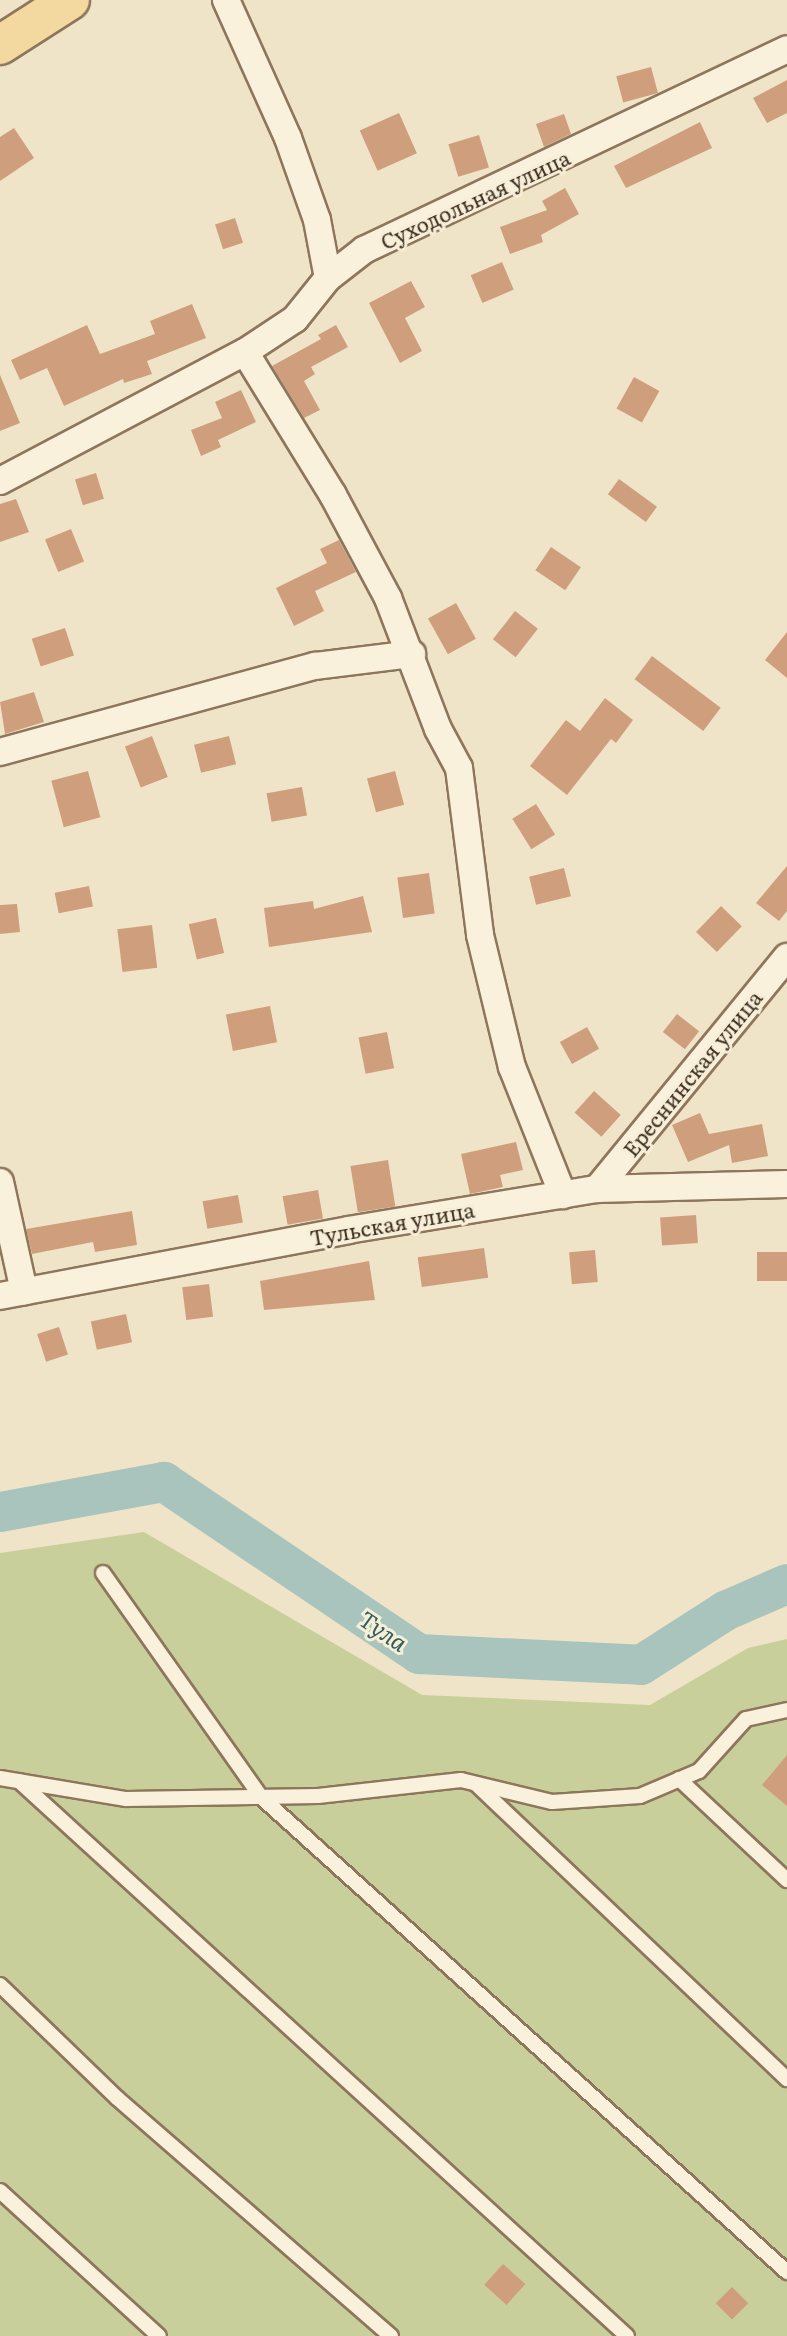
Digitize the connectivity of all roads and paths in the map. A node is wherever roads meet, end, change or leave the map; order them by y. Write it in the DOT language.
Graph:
graph roads {
  1 [pos="70,0"];
  2 [pos="226,0"];
  3 [pos="0,45"];
  4 [pos="787,49"];
  5 [pos="328,278"];
  6 [pos="245,352"];
  7 [pos="0,481"];
  8 [pos="412,654"];
  9 [pos="0,752"];
  10 [pos="787,957"];
  11 [pos="0,1182"];
  12 [pos="787,1184"];
  13 [pos="597,1189"];
  14 [pos="563,1195"];
  15 [pos="12,1293"];
  16 [pos="103,1573"];
  17 [pos="787,1710"];
  18 [pos="0,1778"];
  19 [pos="679,1779"];
  20 [pos="19,1781"];
  21 [pos="474,1783"];
  22 [pos="261,1797"];
  23 [pos="787,1880"];
  24 [pos="0,1985"];
  25 [pos="787,2080"];
  26 [pos="0,2192"];
  27 [pos="787,2272"];
  28 [pos="159,2336"];
  29 [pos="391,2336"];
  30 [pos="627,2336"];
  1 -- 3 [label="main road"];
  2 -- 5 [label="street"];
  4 -- 5 [label="street, Суходольная улица"];
  5 -- 6 [label="street, Суходольная улица"];
  6 -- 7 [label="street, Суходольная улица"];
  6 -- 8 [label="street"];
  8 -- 9 [label="street"];
  8 -- 14 [label="street"];
  10 -- 13 [label="street, Ереснинская улица"];
  11 -- 15 [label="street"];
  12 -- 13 [label="street, Тульская улица"];
  13 -- 14 [label="street, Тульская улица"];
  14 -- 15 [label="street, Тульская улица"];
  16 -- 22 [label="lane"];
  17 -- 19 [label="lane"];
  18 -- 20 [label="lane"];
  19 -- 21 [label="lane"];
  19 -- 23 [label="lane"];
  20 -- 22 [label="lane"];
  20 -- 30 [label="lane"];
  21 -- 22 [label="lane"];
  21 -- 25 [label="lane"];
  22 -- 27 [label="lane"];
  24 -- 29 [label="lane"];
  26 -- 28 [label="lane"];
}
